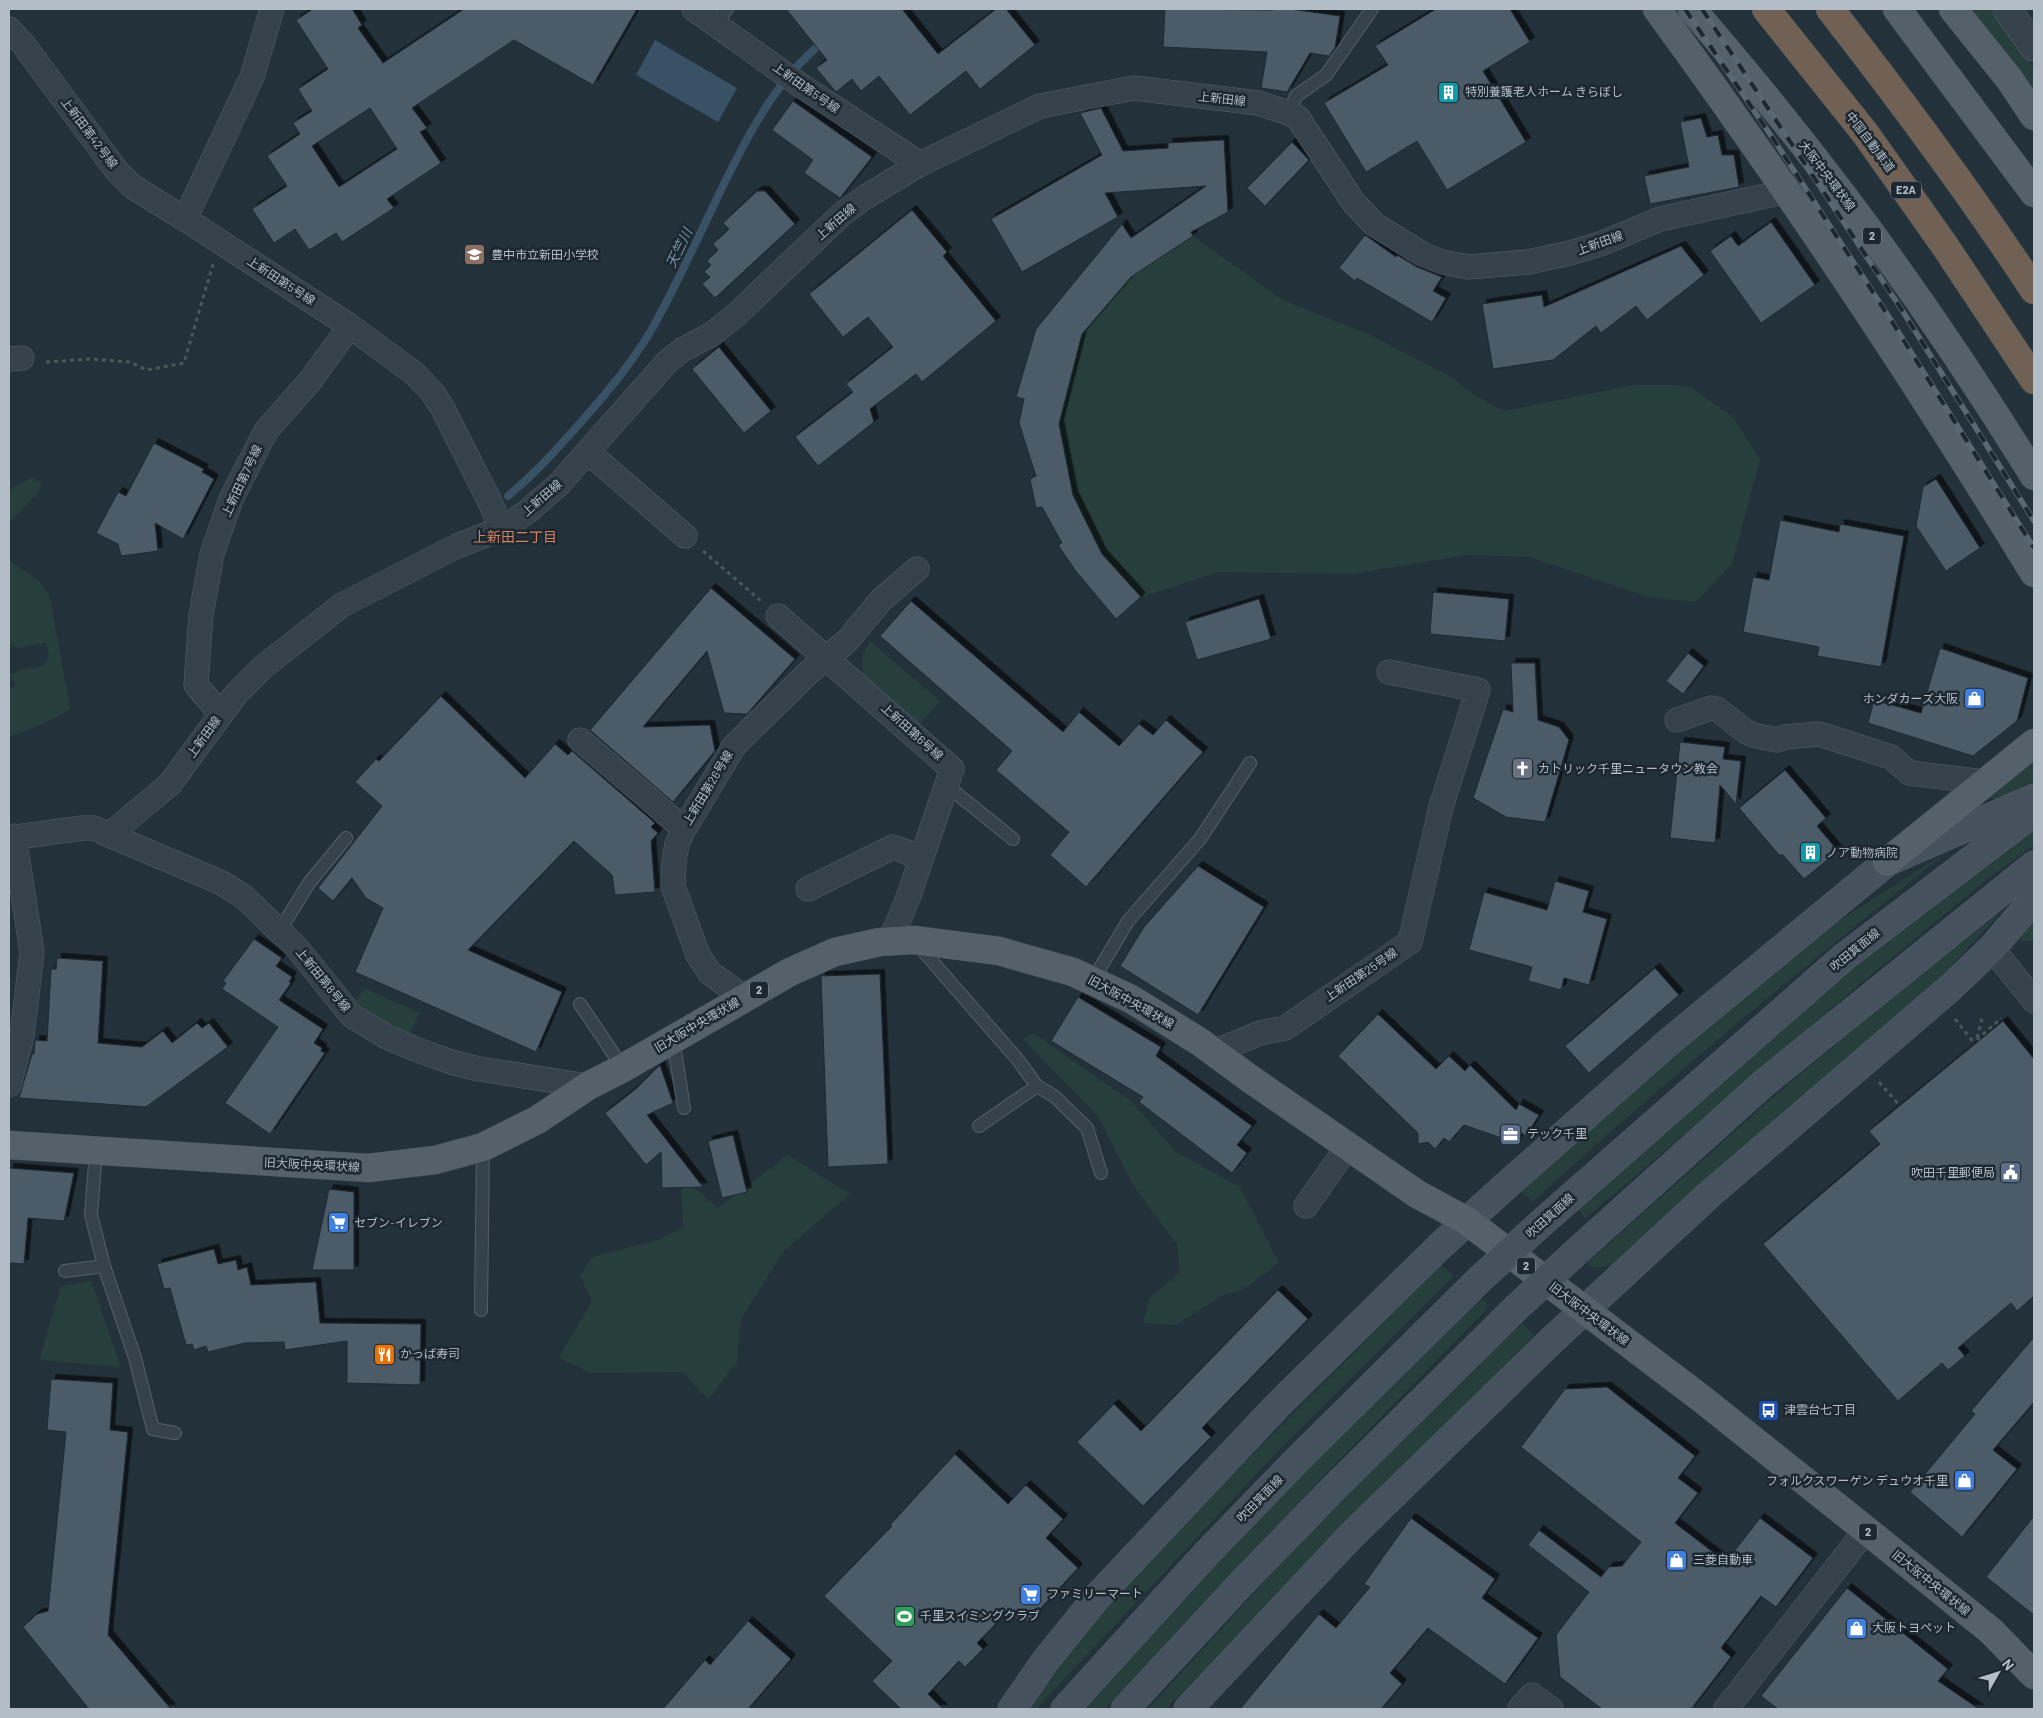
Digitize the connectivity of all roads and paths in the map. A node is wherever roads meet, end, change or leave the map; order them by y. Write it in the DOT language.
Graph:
graph roads {
  1 [pos="272,9"];
  2 [pos="1372,9"];
  3 [pos="1657,9"];
  4 [pos="1692,9"];
  5 [pos="1766,9"];
  6 [pos="1830,9"];
  7 [pos="1897,9"];
  8 [pos="1954,9"];
  9 [pos="2007,9"];
  10 [pos="706,12"];
  11 [pos="9,29"];
  12 [pos="2034,46"];
  13 [pos="1289,113"];
  14 [pos="2034,116"];
  15 [pos="920,164"];
  16 [pos="1788,190"];
  17 [pos="2034,193"];
  18 [pos="185,219"];
  19 [pos="220,240"];
  20 [pos="2034,290"];
  21 [pos="350,326"];
  22 [pos="15,359"];
  23 [pos="2034,380"];
  24 [pos="588,452"];
  25 [pos="2034,476"];
  26 [pos="501,529"];
  27 [pos="693,543"];
  28 [pos="917,569"];
  29 [pos="2034,573"];
  30 [pos="756,597"];
  31 [pos="778,616"];
  32 [pos="827,658"];
  33 [pos="1389,672"];
  34 [pos="221,714"];
  35 [pos="1677,720"];
  36 [pos="580,740"];
  37 [pos="2034,744"];
  38 [pos="1250,763"];
  39 [pos="1985,782"];
  40 [pos="946,785"];
  41 [pos="2034,798"];
  42 [pos="2034,812"];
  43 [pos="684,829"];
  44 [pos="109,835"];
  45 [pos="11,837"];
  46 [pos="346,838"];
  47 [pos="1013,839"];
  48 [pos="922,858"];
  49 [pos="1888,862"];
  50 [pos="2034,865"];
  51 [pos="808,889"];
  52 [pos="2034,899"];
  53 [pos="280,930"];
  54 [pos="902,941"];
  55 [pos="1992,948"];
  56 [pos="1093,980"];
  57 [pos="745,998"];
  58 [pos="2034,1001"];
  59 [pos="580,1004"];
  60 [pos="1952,1014"];
  61 [pos="1983,1015"];
  62 [pos="2001,1018"];
  63 [pos="673,1039"];
  64 [pos="1977,1040"];
  65 [pos="1214,1052"];
  66 [pos="623,1068"];
  67 [pos="1876,1079"];
  68 [pos="9,1085"];
  69 [pos="588,1086"];
  70 [pos="1037,1086"];
  71 [pos="1900,1106"];
  72 [pos="684,1108"];
  73 [pos="979,1126"];
  74 [pos="9,1145"];
  75 [pos="1348,1146"];
  76 [pos="483,1147"];
  77 [pos="96,1151"];
  78 [pos="1101,1173"];
  79 [pos="1306,1206"];
  80 [pos="1467,1221"];
  81 [pos="104,1266"];
  82 [pos="65,1271"];
  83 [pos="481,1310"];
  84 [pos="1585,1310"];
  85 [pos="175,1433"];
  86 [pos="1866,1530"];
  87 [pos="2034,1675"];
  88 [pos="1012,1709"];
  89 [pos="1065,1709"];
  90 [pos="1125,1709"];
  91 [pos="1188,1709"];
  92 [pos="1520,1709"];
  93 [pos="1551,1709"];
  94 [pos="1726,1709"];
  1 -- 18 [label="street"];
  2 -- 13 [label="lane"];
  3 -- 16 [label="main road"];
  4 -- 25 [label="main road, 大阪中央環状線 / 2"];
  5 -- 23 [label="highway, 中国自動車道 / E2A"];
  6 -- 20 [label="highway"];
  7 -- 17 [label="main road"];
  8 -- 14 [label="main road"];
  9 -- 12 [label="street"];
  10 -- 15 [label="street, 上新田第5号線"];
  11 -- 18 [label="street, 上新田第42号線"];
  13 -- 15 [label="street, 上新田線"];
  13 -- 16 [label="street, 上新田線"];
  15 -- 24 [label="street, 上新田線"];
  16 -- 29 [label="main road"];
  18 -- 19 [label="street, 上新田第5号線"];
  19 -- 21 [label="street, 上新田第5号線"];
  19 -- 22 [label="path"];
  21 -- 26 [label="street, 上新田第5号線"];
  21 -- 34 [label="street, 上新田第7号線"];
  24 -- 26 [label="street, 上新田線"];
  24 -- 27 [label="street"];
  26 -- 34 [label="street, 上新田線"];
  27 -- 30 [label="path"];
  28 -- 32 [label="street, 上新田第26号線"];
  31 -- 32 [label="street, 上新田第6号線"];
  32 -- 40 [label="street, 上新田第6号線"];
  32 -- 43 [label="street, 上新田第26号線"];
  33 -- 65 [label="street, 上新田第25号線"];
  34 -- 44 [label="street, 上新田線"];
  35 -- 39 [label="street"];
  36 -- 43 [label="street"];
  37 -- 39 [label="main road"];
  38 -- 56 [label="lane"];
  39 -- 49 [label="main road"];
  40 -- 47 [label="lane"];
  40 -- 48 [label="street, 上新田第6号線"];
  41 -- 49 [label="main road"];
  42 -- 89 [label="main road, 吹田箕面線, bridge"];
  43 -- 57 [label="street, 上新田第26号線"];
  44 -- 45 [label="street"];
  44 -- 53 [label="street, 上新田第8号線"];
  45 -- 68 [label="street"];
  46 -- 53 [label="lane"];
  48 -- 51 [label="street"];
  48 -- 54 [label="street, 上新田第6号線"];
  49 -- 80 [label="main road"];
  50 -- 90 [label="main road, bridge"];
  52 -- 55 [label="main road"];
  53 -- 69 [label="street, 上新田第8号線"];
  54 -- 56 [label="main road, 旧大阪中央環状線 / 2"];
  54 -- 57 [label="main road, 旧大阪中央環状線 / 2"];
  54 -- 70 [label="lane"];
  55 -- 58 [label="street"];
  55 -- 84 [label="main road"];
  56 -- 65 [label="main road, 旧大阪中央環状線 / 2"];
  57 -- 63 [label="main road, 旧大阪中央環状線 / 2"];
  59 -- 66 [label="lane"];
  60 -- 64 [label="path"];
  61 -- 64 [label="path"];
  62 -- 64 [label="path"];
  63 -- 66 [label="main road, 旧大阪中央環状線 / 2"];
  63 -- 72 [label="lane"];
  65 -- 75 [label="main road, 旧大阪中央環状線 / 2"];
  66 -- 69 [label="main road, 旧大阪中央環状線 / 2"];
  67 -- 71 [label="path"];
  69 -- 76 [label="main road, 旧大阪中央環状線 / 2"];
  70 -- 73 [label="lane"];
  70 -- 78 [label="lane"];
  74 -- 77 [label="main road, 旧大阪中央環状線 / 2"];
  75 -- 79 [label="street"];
  75 -- 80 [label="main road, 旧大阪中央環状線 / 2"];
  76 -- 77 [label="main road, 旧大阪中央環状線 / 2"];
  76 -- 83 [label="lane"];
  77 -- 81 [label="lane"];
  80 -- 84 [label="main road, 旧大阪中央環状線 / 2"];
  80 -- 88 [label="main road"];
  81 -- 82 [label="lane"];
  81 -- 85 [label="lane"];
  84 -- 86 [label="main road, 旧大阪中央環状線 / 2"];
  84 -- 91 [label="main road"];
  86 -- 87 [label="main road, 旧大阪中央環状線 / 2"];
  86 -- 94 [label="street"];
  92 -- 93 [label="street"];
}
